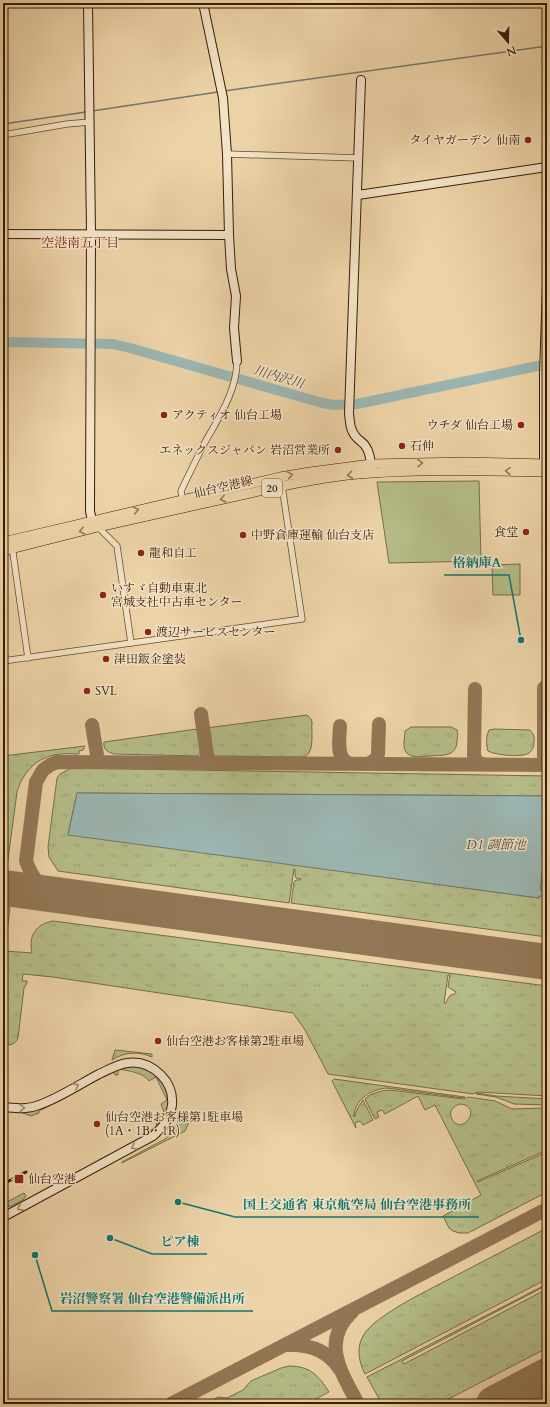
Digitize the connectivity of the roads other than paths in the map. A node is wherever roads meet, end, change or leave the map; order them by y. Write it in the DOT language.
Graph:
graph roads {
  1 [pos="88,3"];
  2 [pos="203,3"];
  3 [pos="361,80"];
  4 [pos="90,120"];
  5 [pos="3,134"];
  6 [pos="227,154"];
  7 [pos="359,158"];
  8 [pos="547,167"];
  9 [pos="358,196"];
  10 [pos="3,234"];
  11 [pos="91,234"];
  12 [pos="229,235"];
  13 [pos="547,285"];
  14 [pos="237,365"];
  15 [pos="372,468"];
  16 [pos="546,468"];
  17 [pos="282,486"];
  18 [pos="183,504"];
  19 [pos="95,524"];
  20 [pos="7,545"];
  21 [pos="130,642"];
  22 [pos="28,658"];
  23 [pos="3,661"];
  24 [pos="3,1107"];
  25 [pos="4,1217"];
  1 -- 4 [label="street"];
  2 -- 6 [label="street"];
  3 -- 7 [label="street"];
  4 -- 5 [label="street"];
  4 -- 11 [label="street"];
  6 -- 7 [label="street"];
  6 -- 12 [label="street"];
  7 -- 9 [label="street"];
  8 -- 9 [label="street"];
  9 -- 15 [label="street"];
  10 -- 11 [label="street"];
  11 -- 12 [label="street"];
  11 -- 19 [label="street"];
  12 -- 14 [label="street"];
  13 -- 16 [label="street"];
  14 -- 18 [label="street"];
  15 -- 16 [label="main road, 仙台空港線 / 20"];
  15 -- 17 [label="main road, 仙台空港線 / 20, one-way"];
  18 -- 15 [label="main road, 仙台空港線 / 20, one-way"];
  17 -- 18 [label="main road, 仙台空港線 / 20, one-way"];
  17 -- 21 [label="street"];
  18 -- 19 [label="main road, 仙台空港線 / 20"];
  19 -- 20 [label="main road, 仙台空港線 / 20"];
  19 -- 21 [label="street"];
  20 -- 22 [label="street"];
  21 -- 22 [label="street"];
  22 -- 23 [label="street"];
  24 -- 25 [label="street, one-way"];
}
